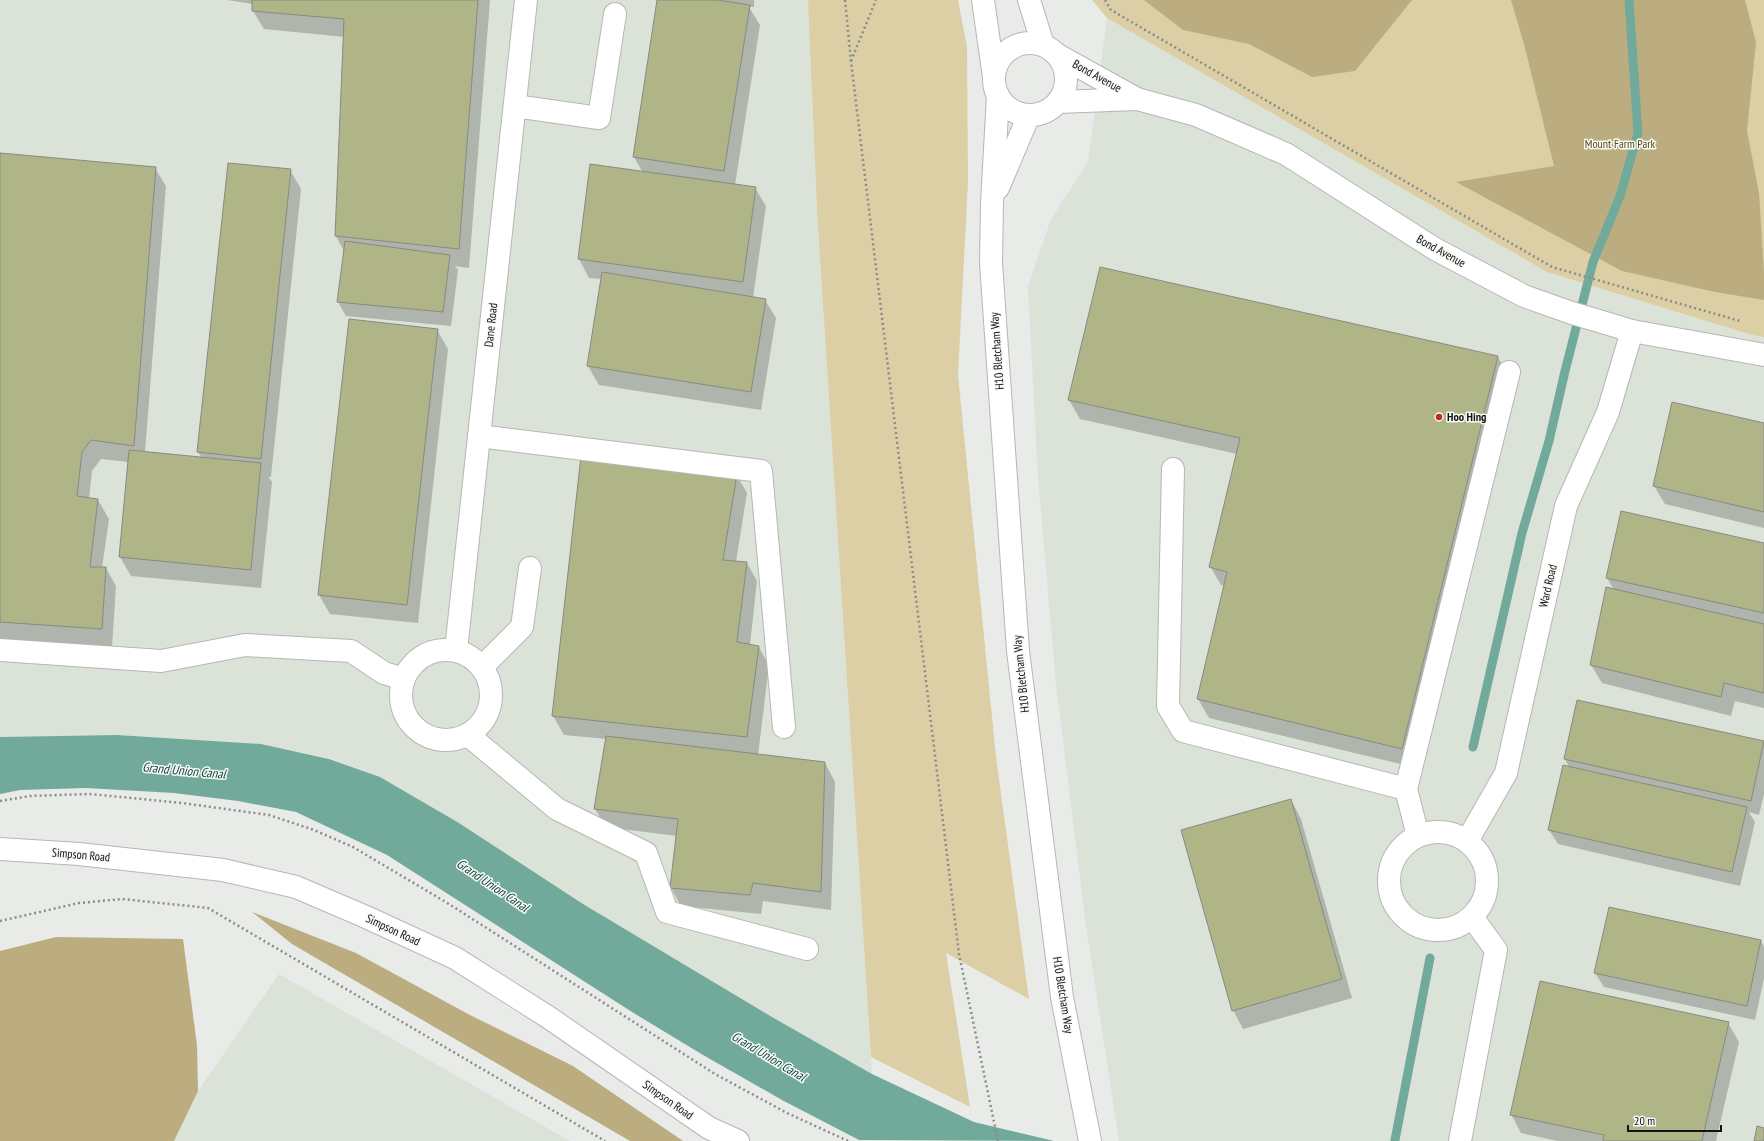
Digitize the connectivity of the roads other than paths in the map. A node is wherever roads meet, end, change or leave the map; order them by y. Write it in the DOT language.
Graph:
graph roads {
  1 [pos="526,0"];
  2 [pos="983,0"];
  3 [pos="1029,0"];
  4 [pos="615,14"];
  5 [pos="1050,50"];
  6 [pos="996,87"];
  7 [pos="1137,99"];
  8 [pos="1058,102"];
  9 [pos="515,106"];
  10 [pos="1029,115"];
  11 [pos="992,203"];
  12 [pos="1632,330"];
  13 [pos="1764,355"];
  14 [pos="1509,372"];
  15 [pos="479,436"];
  16 [pos="1173,469"];
  17 [pos="530,568"];
  18 [pos="0,650"];
  19 [pos="456,650"];
  20 [pos="482,667"];
  21 [pos="404,679"];
  22 [pos="784,727"];
  23 [pos="468,735"];
  24 [pos="1406,789"];
  25 [pos="1418,836"];
  26 [pos="1467,841"];
  27 [pos="0,849"];
  28 [pos="1472,917"];
  29 [pos="807,949"];
  30 [pos="738,1141"];
  31 [pos="1090,1141"];
  32 [pos="1460,1141"];
  1 -- 9 [label="street, Dane Road"];
  2 -- 6 [label="street, H10 Bletcham Way"];
  3 -- 5 [label="street"];
  4 -- 9 [label="street"];
  5 -- 6 [label="street"];
  5 -- 7 [label="street, Bond Avenue"];
  5 -- 8 [label="street"];
  6 -- 10 [label="street"];
  6 -- 11 [label="street, H10 Bletcham Way"];
  7 -- 8 [label="street, Bond Avenue"];
  7 -- 12 [label="street, Bond Avenue"];
  8 -- 10 [label="street"];
  9 -- 15 [label="street, Dane Road"];
  10 -- 11 [label="street, H10 Bletcham Way"];
  11 -- 31 [label="street, H10 Bletcham Way"];
  12 -- 13 [label="street, Bond Avenue"];
  12 -- 26 [label="street, Ward Road"];
  14 -- 24 [label="street"];
  15 -- 19 [label="street, Dane Road"];
  15 -- 22 [label="street"];
  16 -- 24 [label="street"];
  17 -- 20 [label="street"];
  18 -- 21 [label="street"];
  19 -- 20 [label="street"];
  19 -- 21 [label="street"];
  20 -- 23 [label="street"];
  21 -- 23 [label="street"];
  23 -- 29 [label="street"];
  24 -- 25 [label="street"];
  25 -- 26 [label="street"];
  25 -- 28 [label="street"];
  26 -- 28 [label="street"];
  27 -- 30 [label="street, Simpson Road"];
  28 -- 32 [label="street"];
}
